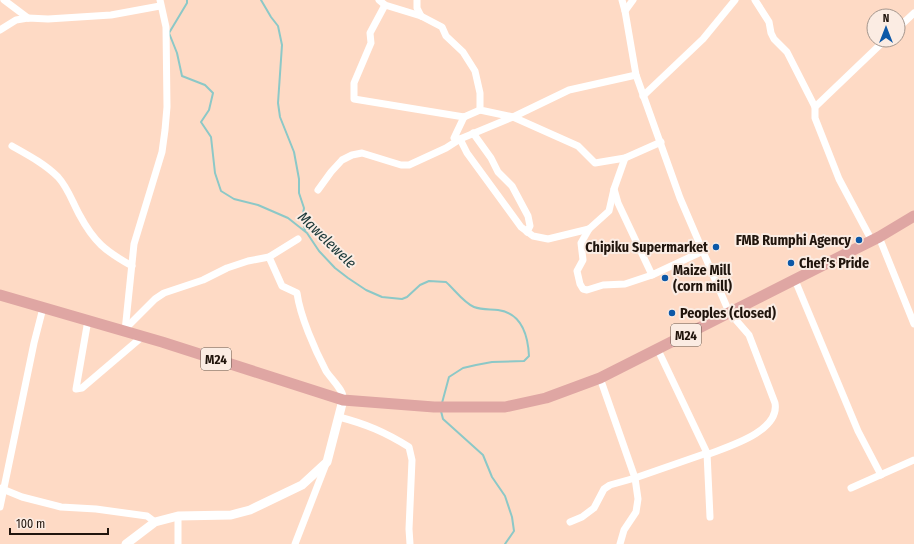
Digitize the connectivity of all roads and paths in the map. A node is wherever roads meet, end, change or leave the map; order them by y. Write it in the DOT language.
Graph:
graph roads {
  1 [pos="4,0"];
  2 [pos="417,0"];
  3 [pos="622,0"];
  4 [pos="633,0"];
  5 [pos="735,0"];
  6 [pos="755,0"];
  7 [pos="160,3"];
  8 [pos="382,3"];
  9 [pos="624,12"];
  10 [pos="914,13"];
  11 [pos="421,16"];
  12 [pos="28,18"];
  13 [pos="906,20"];
  14 [pos="0,30"];
  15 [pos="877,48"];
  16 [pos="636,75"];
  17 [pos="643,96"];
  18 [pos="815,107"];
  19 [pos="480,110"];
  20 [pos="464,117"];
  21 [pos="513,117"];
  22 [pos="473,132"];
  23 [pos="460,139"];
  24 [pos="661,142"];
  25 [pos="12,146"];
  26 [pos="625,158"];
  27 [pos="614,189"];
  28 [pos="318,190"];
  29 [pos="914,216"];
  30 [pos="589,229"];
  31 [pos="527,232"];
  32 [pos="298,238"];
  33 [pos="875,239"];
  34 [pos="703,251"];
  35 [pos="269,257"];
  36 [pos="132,266"];
  37 [pos="652,275"];
  38 [pos="795,280"];
  39 [pos="0,295"];
  40 [pos="43,308"];
  41 [pos="729,312"];
  42 [pos="88,320"];
  43 [pos="914,324"];
  44 [pos="126,330"];
  45 [pos="143,336"];
  46 [pos="658,350"];
  47 [pos="600,378"];
  48 [pos="343,400"];
  49 [pos="339,417"];
  50 [pos="707,453"];
  51 [pos="914,460"];
  52 [pos="327,462"];
  53 [pos="881,475"];
  54 [pos="635,478"];
  55 [pos="2,488"];
  56 [pos="851,488"];
  57 [pos="0,507"];
  58 [pos="178,516"];
  59 [pos="710,517"];
  60 [pos="155,522"];
  61 [pos="570,522"];
  62 [pos="126,544"];
  63 [pos="178,544"];
  64 [pos="295,544"];
  65 [pos="410,544"];
  66 [pos="620,544"];
  1 -- 12 [label="street"];
  2 -- 11 [label="street"];
  3 -- 9 [label="street"];
  4 -- 9 [label="street"];
  5 -- 17 [label="street"];
  6 -- 18 [label="street"];
  7 -- 12 [label="street"];
  7 -- 36 [label="street"];
  8 -- 11 [label="street"];
  8 -- 20 [label="street"];
  9 -- 16 [label="street"];
  10 -- 13 [label="street"];
  11 -- 19 [label="street"];
  12 -- 14 [label="street"];
  15 -- 18 [label="street"];
  16 -- 17 [label="street"];
  16 -- 21 [label="street"];
  17 -- 24 [label="street"];
  18 -- 33 [label="street"];
  19 -- 20 [label="street"];
  19 -- 21 [label="street"];
  20 -- 23 [label="street"];
  21 -- 22 [label="street"];
  21 -- 26 [label="street"];
  22 -- 23 [label="street"];
  22 -- 31 [label="street"];
  23 -- 28 [label="street"];
  23 -- 31 [label="street"];
  24 -- 26 [label="street"];
  24 -- 34 [label="street"];
  25 -- 36 [label="street"];
  26 -- 27 [label="street"];
  27 -- 30 [label="street"];
  27 -- 37 [label="street"];
  29 -- 33 [label="main road, M24"];
  30 -- 31 [label="street"];
  30 -- 37 [label="street"];
  32 -- 35 [label="street"];
  33 -- 38 [label="main road, M24"];
  33 -- 43 [label="street"];
  34 -- 37 [label="street"];
  34 -- 41 [label="street"];
  35 -- 44 [label="street"];
  35 -- 48 [label="street"];
  36 -- 44 [label="street"];
  38 -- 41 [label="main road, M24"];
  38 -- 53 [label="street"];
  39 -- 40 [label="main road, M24"];
  40 -- 42 [label="main road, M24"];
  40 -- 55 [label="street"];
  41 -- 46 [label="main road, M24"];
  41 -- 50 [label="street"];
  42 -- 44 [label="main road, M24"];
  42 -- 45 [label="street"];
  44 -- 45 [label="main road, M24"];
  45 -- 48 [label="main road, M24"];
  46 -- 47 [label="main road, M24"];
  46 -- 50 [label="street"];
  47 -- 48 [label="main road, M24"];
  47 -- 54 [label="street"];
  48 -- 49 [label="street"];
  49 -- 52 [label="street"];
  49 -- 65 [label="street"];
  50 -- 54 [label="street"];
  50 -- 59 [label="street"];
  51 -- 53 [label="street"];
  52 -- 58 [label="street"];
  52 -- 64 [label="street"];
  53 -- 56 [label="street"];
  54 -- 61 [label="street"];
  54 -- 66 [label="street"];
  55 -- 57 [label="street"];
  55 -- 60 [label="street"];
  58 -- 60 [label="street"];
  58 -- 63 [label="street"];
  60 -- 62 [label="street"];
}
